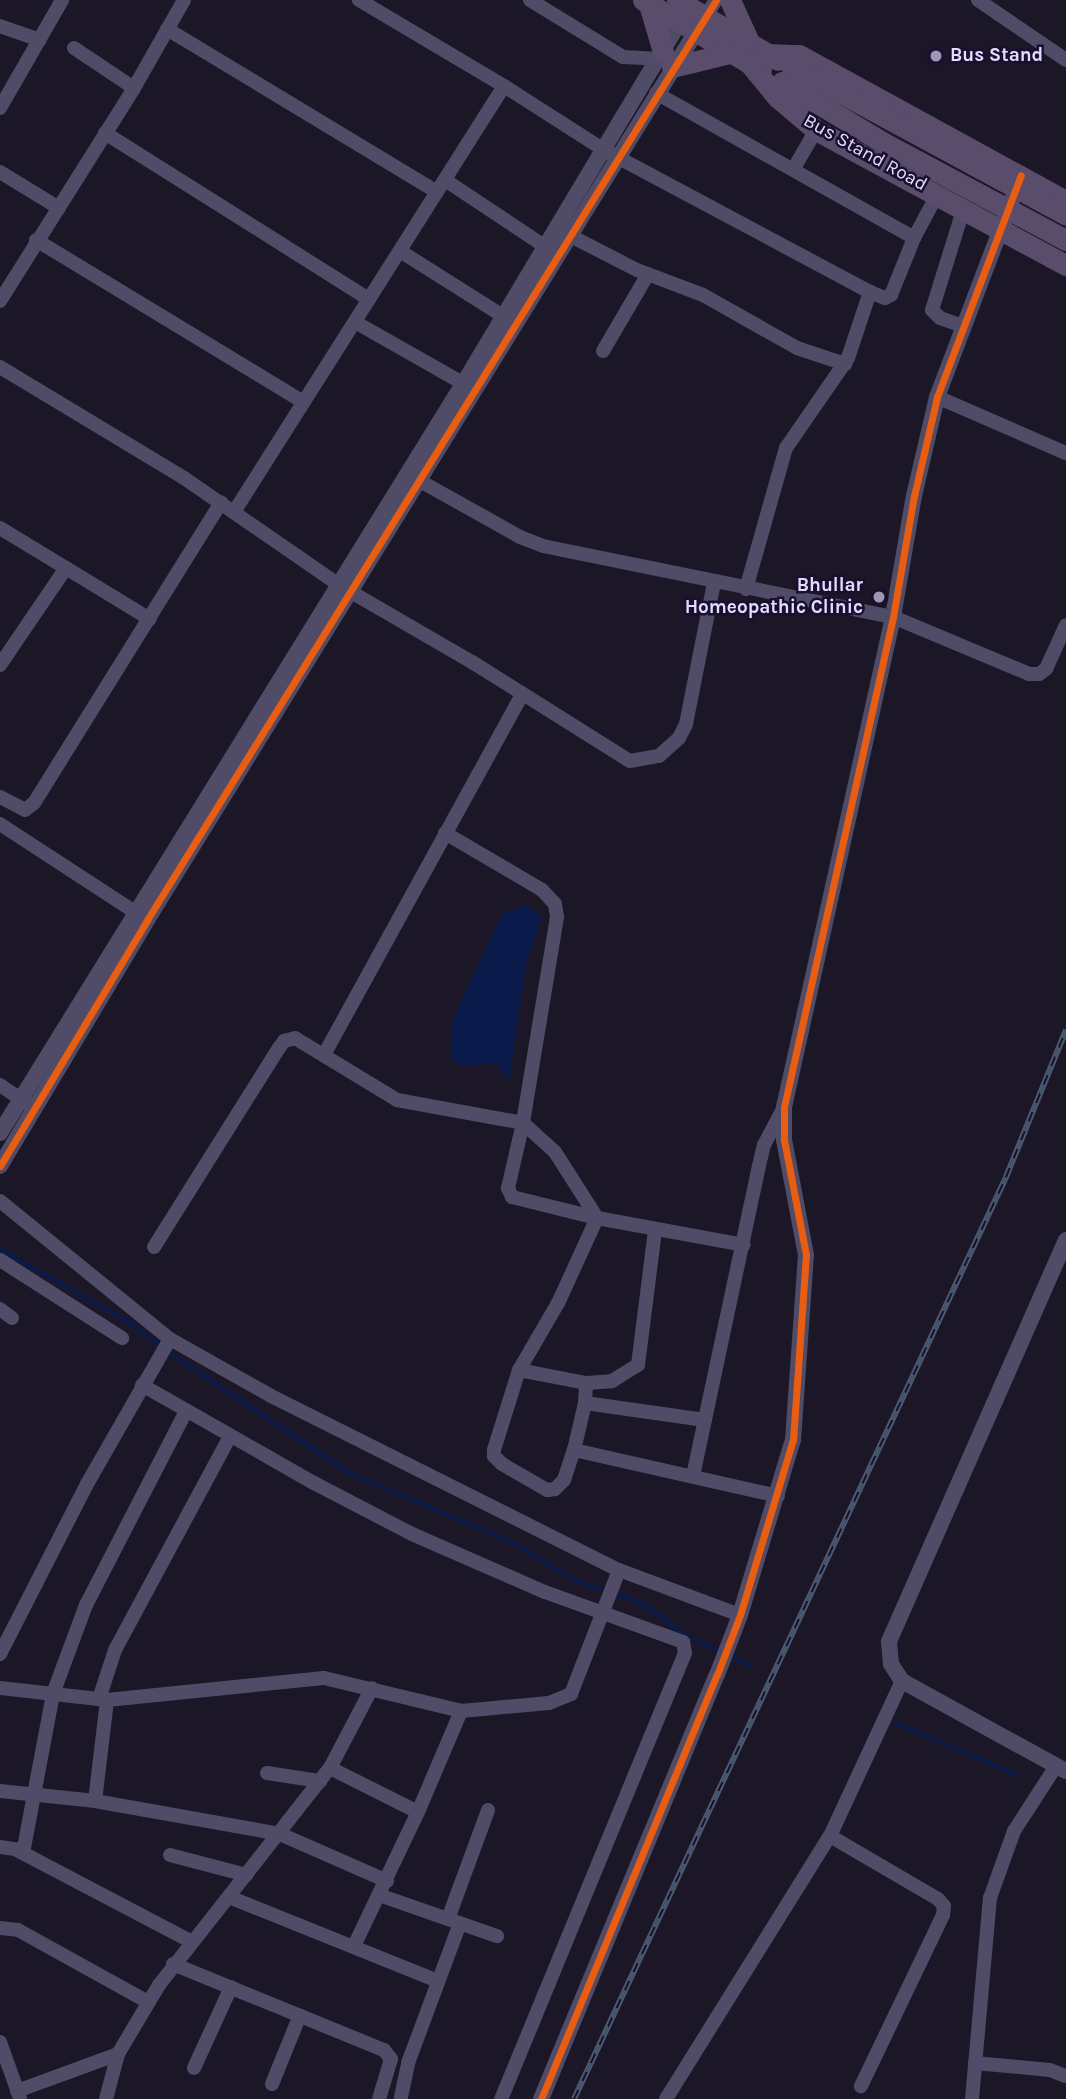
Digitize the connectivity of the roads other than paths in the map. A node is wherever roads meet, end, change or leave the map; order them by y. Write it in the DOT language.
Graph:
graph roads {
  1 [pos="62,0"];
  2 [pos="184,0"];
  3 [pos="359,0"];
  4 [pos="530,0"];
  5 [pos="730,0"];
  6 [pos="979,0"];
  7 [pos="646,2"];
  8 [pos="694,11"];
  9 [pos="0,26"];
  10 [pos="167,29"];
  11 [pos="40,40"];
  12 [pos="74,48"];
  13 [pos="730,53"];
  14 [pos="755,54"];
  15 [pos="665,59"];
  16 [pos="1066,60"];
  17 [pos="786,74"];
  18 [pos="504,86"];
  19 [pos="134,88"];
  20 [pos="656,93"];
  21 [pos="0,108"];
  22 [pos="816,130"];
  23 [pos="104,133"];
  24 [pos="611,153"];
  25 [pos="794,168"];
  26 [pos="0,172"];
  27 [pos="1021,175"];
  28 [pos="441,186"];
  29 [pos="938,193"];
  30 [pos="1066,201"];
  31 [pos="59,208"];
  32 [pos="964,208"];
  33 [pos="1066,215"];
  34 [pos="1000,227"];
  35 [pos="563,232"];
  36 [pos="914,238"];
  37 [pos="36,240"];
  38 [pos="1066,240"];
  39 [pos="545,247"];
  40 [pos="400,251"];
  41 [pos="1066,265"];
  42 [pos="648,274"];
  43 [pos="870,292"];
  44 [pos="369,299"];
  45 [pos="0,301"];
  46 [pos="503,316"];
  47 [pos="355,322"];
  48 [pos="963,326"];
  49 [pos="603,351"];
  50 [pos="845,364"];
  51 [pos="0,368"];
  52 [pos="469,387"];
  53 [pos="937,397"];
  54 [pos="304,402"];
  55 [pos="1066,453"];
  56 [pos="420,481"];
  57 [pos="221,503"];
  58 [pos="234,512"];
  59 [pos="0,528"];
  60 [pos="66,568"];
  61 [pos="714,583"];
  62 [pos="345,589"];
  63 [pos="746,589"];
  64 [pos="893,617"];
  65 [pos="150,619"];
  66 [pos="1066,625"];
  67 [pos="0,666"];
  68 [pos="522,694"];
  69 [pos="0,797"];
  70 [pos="0,824"];
  71 [pos="445,833"];
  72 [pos="142,916"];
  73 [pos="325,1053"];
  74 [pos="0,1085"];
  75 [pos="21,1099"];
  76 [pos="784,1107"];
  77 [pos="36,1110"];
  78 [pos="523,1123"];
  79 [pos="0,1133"];
  80 [pos="0,1166"];
  81 [pos="0,1200"];
  82 [pos="597,1219"];
  83 [pos="656,1231"];
  84 [pos="1066,1240"];
  85 [pos="744,1245"];
  86 [pos="154,1247"];
  87 [pos="0,1260"];
  88 [pos="122,1338"];
  89 [pos="164,1349"];
  90 [pos="519,1370"];
  91 [pos="586,1383"];
  92 [pos="142,1385"];
  93 [pos="585,1403"];
  94 [pos="186,1410"];
  95 [pos="705,1420"];
  96 [pos="230,1436"];
  97 [pos="573,1450"];
  98 [pos="693,1476"];
  99 [pos="778,1496"];
  100 [pos="617,1576"];
  101 [pos="604,1608"];
  102 [pos="740,1615"];
  103 [pos="0,1654"];
  104 [pos="902,1681"];
  105 [pos="0,1688"];
  106 [pos="372,1688"];
  107 [pos="53,1694"];
  108 [pos="103,1699"];
  109 [pos="461,1711"];
  110 [pos="330,1769"];
  111 [pos="1061,1769"];
  112 [pos="267,1773"];
  113 [pos="320,1781"];
  114 [pos="0,1791"];
  115 [pos="35,1795"];
  116 [pos="95,1801"];
  117 [pos="488,1810"];
  118 [pos="418,1812"];
  119 [pos="280,1834"];
  120 [pos="830,1836"];
  121 [pos="0,1847"];
  122 [pos="23,1853"];
  123 [pos="170,1854"];
  124 [pos="246,1875"];
  125 [pos="387,1881"];
  126 [pos="379,1895"];
  127 [pos="229,1897"];
  128 [pos="454,1921"];
  129 [pos="0,1928"];
  130 [pos="498,1936"];
  131 [pos="192,1942"];
  132 [pos="354,1946"];
  133 [pos="173,1964"];
  134 [pos="438,1981"];
  135 [pos="231,1987"];
  136 [pos="148,2002"];
  137 [pos="300,2015"];
  138 [pos="0,2042"];
  139 [pos="118,2054"];
  140 [pos="975,2063"];
  141 [pos="194,2068"];
  142 [pos="1066,2076"];
  143 [pos="272,2084"];
  144 [pos="861,2086"];
  145 [pos="19,2095"];
  146 [pos="401,2097"];
  147 [pos="106,2099"];
  148 [pos="379,2099"];
  149 [pos="501,2099"];
  150 [pos="541,2099"];
  151 [pos="666,2099"];
  152 [pos="972,2099"];
  1 -- 11 [label="street"];
  2 -- 10 [label="street"];
  3 -- 18 [label="street"];
  4 -- 15 [label="street"];
  5 -- 14 [label="main road"];
  6 -- 16 [label="street"];
  7 -- 8 [label="main road, Bus Stand Road"];
  7 -- 15 [label="main road"];
  8 -- 13 [label="main road, Bus Stand Road"];
  8 -- 14 [label="main road, Bus Stand Road"];
  8 -- 15 [label="street"];
  9 -- 11 [label="street"];
  10 -- 19 [label="street"];
  10 -- 28 [label="street"];
  11 -- 21 [label="street"];
  12 -- 19 [label="street"];
  13 -- 14 [label="main road, Bus Stand Road"];
  13 -- 15 [label="main road"];
  14 -- 17 [label="main road"];
  14 -- 22 [label="main road, Bus Stand Road"];
  14 -- 27 [label="main road, Bus Stand Road"];
  15 -- 20 [label="street"];
  15 -- 24 [label="street"];
  17 -- 33 [label="main road, bridge"];
  17 -- 38 [label="main road, bridge"];
  18 -- 24 [label="street"];
  18 -- 28 [label="street"];
  19 -- 23 [label="street"];
  20 -- 24 [label="street"];
  20 -- 25 [label="street"];
  22 -- 25 [label="street"];
  22 -- 29 [label="main road, Bus Stand Road"];
  23 -- 31 [label="street"];
  23 -- 44 [label="street"];
  24 -- 35 [label="street"];
  24 -- 43 [label="street"];
  25 -- 36 [label="street"];
  26 -- 31 [label="street"];
  27 -- 30 [label="main road, Bus Stand Road"];
  27 -- 34 [label="street"];
  28 -- 39 [label="street"];
  28 -- 40 [label="street"];
  29 -- 32 [label="main road, Bus Stand Road"];
  29 -- 36 [label="street"];
  31 -- 37 [label="street"];
  32 -- 34 [label="main road, Bus Stand Road"];
  32 -- 48 [label="street"];
  34 -- 41 [label="main road, Bus Stand Road"];
  34 -- 48 [label="street"];
  35 -- 39 [label="street"];
  35 -- 42 [label="street"];
  35 -- 52 [label="street"];
  36 -- 43 [label="street"];
  37 -- 45 [label="street"];
  37 -- 54 [label="street"];
  39 -- 46 [label="street"];
  40 -- 44 [label="street"];
  40 -- 46 [label="street"];
  42 -- 49 [label="street"];
  42 -- 50 [label="street"];
  43 -- 50 [label="street"];
  44 -- 47 [label="street"];
  46 -- 52 [label="street"];
  47 -- 52 [label="street"];
  47 -- 54 [label="street"];
  48 -- 53 [label="street"];
  50 -- 63 [label="street"];
  51 -- 57 [label="street"];
  52 -- 56 [label="street"];
  52 -- 62 [label="street"];
  53 -- 55 [label="street"];
  53 -- 64 [label="street"];
  54 -- 58 [label="street"];
  56 -- 61 [label="street"];
  56 -- 62 [label="street"];
  57 -- 58 [label="street"];
  57 -- 65 [label="street"];
  58 -- 62 [label="street"];
  59 -- 60 [label="street"];
  60 -- 65 [label="street"];
  60 -- 67 [label="street"];
  61 -- 63 [label="street"];
  61 -- 68 [label="street"];
  62 -- 68 [label="street"];
  62 -- 72 [label="street"];
  63 -- 64 [label="street"];
  64 -- 66 [label="street"];
  64 -- 76 [label="street"];
  65 -- 69 [label="street"];
  68 -- 71 [label="street"];
  70 -- 72 [label="street"];
  71 -- 73 [label="street"];
  71 -- 78 [label="street"];
  72 -- 75 [label="street"];
  72 -- 77 [label="street"];
  73 -- 78 [label="street"];
  73 -- 86 [label="street"];
  74 -- 75 [label="street"];
  75 -- 77 [label="street"];
  75 -- 79 [label="street"];
  76 -- 85 [label="street"];
  76 -- 99 [label="street"];
  77 -- 80 [label="street"];
  78 -- 82 [label="street"];
  78 -- 82 [label="street"];
  81 -- 89 [label="street"];
  82 -- 83 [label="street"];
  82 -- 90 [label="street"];
  83 -- 85 [label="street"];
  83 -- 91 [label="street"];
  84 -- 104 [label="street"];
  85 -- 95 [label="street"];
  87 -- 88 [label="street"];
  89 -- 92 [label="street"];
  89 -- 100 [label="street"];
  90 -- 91 [label="street"];
  90 -- 97 [label="street"];
  91 -- 93 [label="street"];
  92 -- 94 [label="street"];
  92 -- 103 [label="street"];
  93 -- 95 [label="street"];
  93 -- 97 [label="street"];
  94 -- 96 [label="street"];
  94 -- 107 [label="street"];
  95 -- 98 [label="street"];
  96 -- 101 [label="street"];
  96 -- 108 [label="street"];
  97 -- 98 [label="street"];
  98 -- 99 [label="street"];
  99 -- 102 [label="street"];
  100 -- 101 [label="street"];
  100 -- 102 [label="street"];
  101 -- 109 [label="street"];
  101 -- 149 [label="street"];
  102 -- 150 [label="street"];
  104 -- 111 [label="street"];
  104 -- 120 [label="street"];
  105 -- 107 [label="street"];
  106 -- 108 [label="street"];
  106 -- 109 [label="street"];
  106 -- 110 [label="street"];
  107 -- 108 [label="street"];
  107 -- 115 [label="street"];
  108 -- 116 [label="street"];
  109 -- 118 [label="street"];
  110 -- 113 [label="street"];
  110 -- 118 [label="street"];
  111 -- 140 [label="street"];
  112 -- 113 [label="street"];
  113 -- 119 [label="street"];
  114 -- 115 [label="street"];
  115 -- 116 [label="street"];
  115 -- 122 [label="street"];
  116 -- 119 [label="street"];
  117 -- 128 [label="street"];
  118 -- 125 [label="street"];
  119 -- 124 [label="street"];
  119 -- 125 [label="street"];
  120 -- 144 [label="street"];
  120 -- 151 [label="street"];
  121 -- 122 [label="street"];
  122 -- 131 [label="street"];
  123 -- 124 [label="street"];
  124 -- 127 [label="street"];
  125 -- 126 [label="street"];
  126 -- 128 [label="street"];
  126 -- 132 [label="street"];
  127 -- 131 [label="street"];
  127 -- 132 [label="street"];
  128 -- 130 [label="street"];
  128 -- 134 [label="street"];
  129 -- 136 [label="street"];
  131 -- 133 [label="street"];
  132 -- 134 [label="street"];
  133 -- 135 [label="street"];
  133 -- 136 [label="street"];
  134 -- 146 [label="street"];
  135 -- 137 [label="street"];
  135 -- 141 [label="street"];
  136 -- 139 [label="street"];
  137 -- 143 [label="street"];
  137 -- 148 [label="street"];
  138 -- 145 [label="street"];
  139 -- 145 [label="street"];
  139 -- 147 [label="street"];
  140 -- 142 [label="street"];
  140 -- 152 [label="street"];
}
